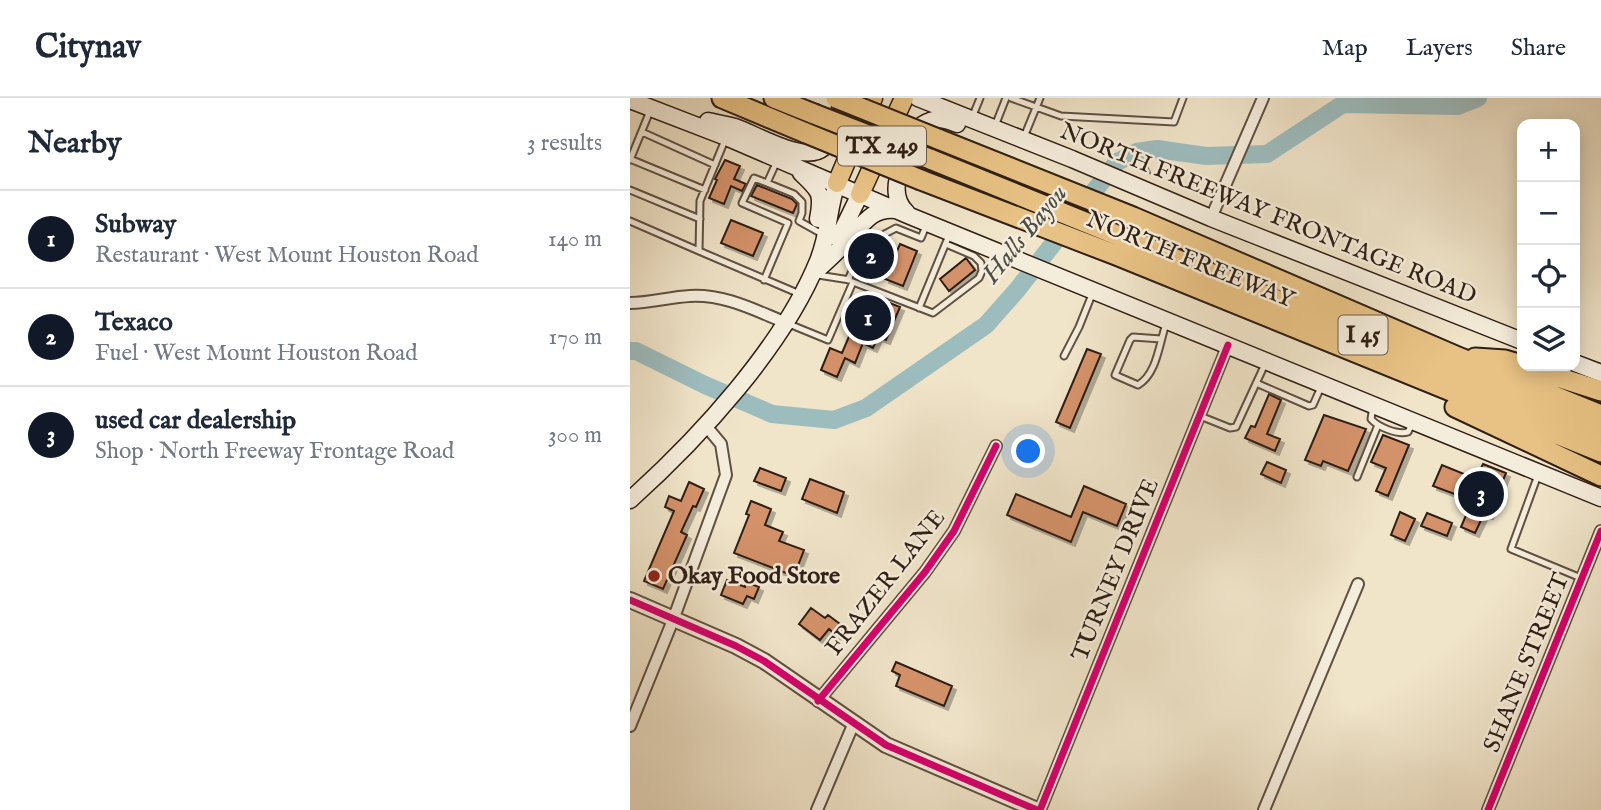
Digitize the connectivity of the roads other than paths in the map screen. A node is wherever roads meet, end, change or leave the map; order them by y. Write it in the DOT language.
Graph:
graph roads {
  1 [pos="722,98"];
  2 [pos="774,98"];
  3 [pos="836,98"];
  4 [pos="844,98"];
  5 [pos="873,98"];
  6 [pos="904,98"];
  7 [pos="918,98"];
  8 [pos="981,98"];
  9 [pos="1008,98"];
  10 [pos="1040,98"];
  11 [pos="1183,98"];
  12 [pos="1263,98"];
  13 [pos="630,100"];
  14 [pos="942,104"];
  15 [pos="652,108"];
  16 [pos="1035,108"];
  17 [pos="971,120"];
  18 [pos="993,129"];
  19 [pos="642,132"];
  20 [pos="726,137"];
  21 [pos="1023,140"];
  22 [pos="778,159"];
  23 [pos="1072,159"];
  24 [pos="630,160"];
  25 [pos="715,165"];
  26 [pos="795,166"];
  27 [pos="767,183"];
  28 [pos="838,183"];
  29 [pos="630,190"];
  30 [pos="705,190"];
  31 [pos="860,194"];
  32 [pos="904,213"];
  33 [pos="1211,218"];
  34 [pos="699,219"];
  35 [pos="630,221"];
  36 [pos="799,221"];
  37 [pos="927,222"];
  38 [pos="788,223"];
  39 [pos="823,235"];
  40 [pos="948,238"];
  41 [pos="854,245"];
  42 [pos="1120,247"];
  43 [pos="699,251"];
  44 [pos="815,268"];
  45 [pos="764,280"];
  46 [pos="850,281"];
  47 [pos="1093,291"];
  48 [pos="795,292"];
  49 [pos="630,303"];
  50 [pos="919,308"];
  51 [pos="1167,321"];
  52 [pos="786,323"];
  53 [pos="1161,339"];
  54 [pos="1517,339"];
  55 [pos="1228,345"];
  56 [pos="1064,356"];
  57 [pos="1458,357"];
  58 [pos="1266,361"];
  59 [pos="1517,364"];
  60 [pos="1580,365"];
  61 [pos="1539,371"];
  62 [pos="1601,373"];
  63 [pos="1421,380"];
  64 [pos="1256,383"];
  65 [pos="1322,384"];
  66 [pos="1601,391"];
  67 [pos="1374,405"];
  68 [pos="1601,415"];
  69 [pos="1200,416"];
  70 [pos="1393,422"];
  71 [pos="709,423"];
  72 [pos="1378,425"];
  73 [pos="1601,432"];
  74 [pos="996,446"];
  75 [pos="1601,453"];
  76 [pos="1539,472"];
  77 [pos="1601,476"];
  78 [pos="1357,477"];
  79 [pos="1601,498"];
  80 [pos="630,500"];
  81 [pos="1601,531"];
  82 [pos="1582,578"];
  83 [pos="1358,584"];
  84 [pos="630,600"];
  85 [pos="673,620"];
  86 [pos="818,701"];
  87 [pos="853,725"];
  88 [pos="630,726"];
  89 [pos="817,810"];
  90 [pos="1039,810"];
  91 [pos="1264,810"];
  92 [pos="1488,810"];
  1 -- 42 [label="highway, NORTH FREEWAY / I 45, bridge"];
  2 -- 42 [label="highway, NORTH FREEWAY / I 45, bridge"];
  3 -- 57 [label="highway, NORTH FREEWAY / I 45, bridge"];
  4 -- 15 [label="main road"];
  5 -- 28 [label="main road, TX 249"];
  6 -- 31 [label="main road, TX 249"];
  7 -- 14 [label="main road, NORTH FREEWAY FRONTAGE ROAD"];
  8 -- 17 [label="lane"];
  9 -- 16 [label="lane"];
  9 -- 18 [label="lane"];
  10 -- 16 [label="lane"];
  11 -- 16 [label="lane"];
  12 -- 33 [label="street"];
  13 -- 15 [label="main road"];
  14 -- 17 [label="main road, NORTH FREEWAY FRONTAGE ROAD"];
  15 -- 19 [label="lane"];
  15 -- 20 [label="main road"];
  16 -- 21 [label="lane"];
  17 -- 18 [label="main road, NORTH FREEWAY FRONTAGE ROAD"];
  18 -- 21 [label="main road, NORTH FREEWAY FRONTAGE ROAD"];
  19 -- 24 [label="lane"];
  19 -- 25 [label="lane"];
  20 -- 22 [label="main road"];
  20 -- 25 [label="lane"];
  21 -- 23 [label="main road, NORTH FREEWAY FRONTAGE ROAD"];
  22 -- 26 [label="main road"];
  22 -- 27 [label="lane"];
  23 -- 32 [label="main road"];
  23 -- 33 [label="main road, NORTH FREEWAY FRONTAGE ROAD"];
  24 -- 30 [label="lane"];
  25 -- 30 [label="lane"];
  26 -- 28 [label="main road"];
  26 -- 39 [label="main road"];
  27 -- 36 [label="lane"];
  27 -- 38 [label="lane"];
  28 -- 31 [label="main road"];
  28 -- 39 [label="main road"];
  29 -- 34 [label="lane"];
  30 -- 34 [label="lane"];
  31 -- 32 [label="main road"];
  31 -- 39 [label="main road"];
  32 -- 37 [label="main road"];
  32 -- 41 [label="main road"];
  33 -- 54 [label="main road, NORTH FREEWAY FRONTAGE ROAD"];
  34 -- 43 [label="lane"];
  35 -- 43 [label="lane"];
  36 -- 38 [label="lane"];
  36 -- 39 [label="lane"];
  37 -- 40 [label="main road"];
  37 -- 41 [label="lane"];
  38 -- 45 [label="lane"];
  39 -- 41 [label="lane"];
  39 -- 44 [label="main road"];
  40 -- 47 [label="main road"];
  40 -- 50 [label="lane"];
  40 -- 50 [label="lane"];
  41 -- 44 [label="main road"];
  41 -- 46 [label="lane"];
  42 -- 63 [label="highway, NORTH FREEWAY / I 45"];
  42 -- 73 [label="highway, NORTH FREEWAY / I 45"];
  43 -- 45 [label="lane"];
  44 -- 46 [label="lane"];
  44 -- 52 [label="main road"];
  45 -- 48 [label="lane"];
  46 -- 50 [label="lane"];
  46 -- 52 [label="lane"];
  47 -- 51 [label="main road"];
  47 -- 56 [label="lane"];
  49 -- 52 [label="street"];
  51 -- 53 [label="lane"];
  51 -- 55 [label="main road"];
  52 -- 71 [label="main road"];
  53 -- 53 [label="lane"];
  55 -- 58 [label="main road"];
  55 -- 69 [label="street, TURNEY DRIVE"];
  57 -- 59 [label="highway"];
  57 -- 68 [label="highway, NORTH FREEWAY / I 45"];
  58 -- 64 [label="lane"];
  58 -- 65 [label="main road"];
  60 -- 62 [label="main road"];
  61 -- 66 [label="highway"];
  63 -- 75 [label="highway, NORTH FREEWAY / I 45"];
  63 -- 77 [label="highway"];
  64 -- 65 [label="lane"];
  64 -- 69 [label="lane"];
  65 -- 67 [label="main road"];
  67 -- 70 [label="main road"];
  67 -- 72 [label="lane"];
  69 -- 90 [label="street, TURNEY DRIVE"];
  70 -- 72 [label="lane"];
  70 -- 76 [label="main road"];
  71 -- 80 [label="main road"];
  71 -- 85 [label="street"];
  72 -- 78 [label="lane"];
  74 -- 86 [label="street, FRAZER LANE"];
  76 -- 79 [label="main road"];
  76 -- 82 [label="lane"];
  81 -- 82 [label="street, SHANE STREET"];
  82 -- 92 [label="street, SHANE STREET"];
  83 -- 91 [label="street"];
  84 -- 85 [label="street"];
  85 -- 86 [label="street"];
  85 -- 88 [label="street"];
  86 -- 87 [label="street"];
  87 -- 89 [label="street"];
  87 -- 90 [label="street"];
}
